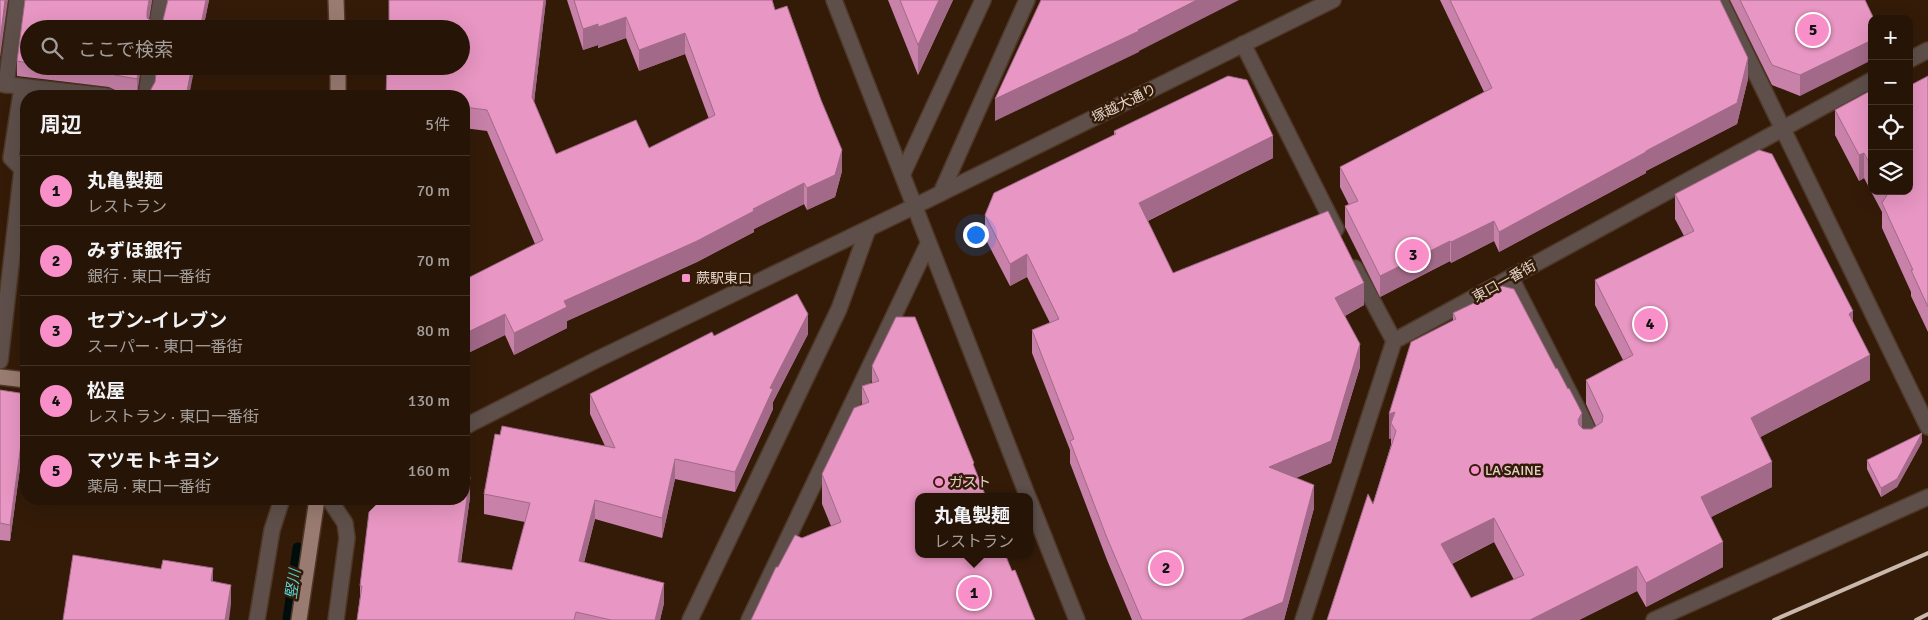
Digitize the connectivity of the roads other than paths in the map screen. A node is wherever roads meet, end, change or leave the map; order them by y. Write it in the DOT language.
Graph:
graph roads {
  1 [pos="17,0"];
  2 [pos="161,0"];
  3 [pos="336,0"];
  4 [pos="834,0"];
  5 [pos="983,0"];
  6 [pos="1027,0"];
  7 [pos="1333,0"];
  8 [pos="1720,0"];
  9 [pos="158,20"];
  10 [pos="337,20"];
  11 [pos="1243,44"];
  12 [pos="1928,50"];
  13 [pos="1913,58"];
  14 [pos="149,75"];
  15 [pos="338,75"];
  16 [pos="1868,82"];
  17 [pos="3,84"];
  18 [pos="22,87"];
  19 [pos="22,90"];
  20 [pos="51,90"];
  21 [pos="147,90"];
  22 [pos="338,90"];
  23 [pos="20,100"];
  24 [pos="1783,129"];
  25 [pos="20,167"];
  26 [pos="902,173"];
  27 [pos="20,186"];
  28 [pos="941,193"];
  29 [pos="915,206"];
  30 [pos="868,229"];
  31 [pos="928,244"];
  32 [pos="1511,278"];
  33 [pos="1394,342"];
  34 [pos="0,361"];
  35 [pos="0,377"];
  36 [pos="20,379"];
  37 [pos="470,424"];
  38 [pos="1928,427"];
  39 [pos="1587,445"];
  40 [pos="1026,493"];
  41 [pos="1928,497"];
  42 [pos="280,505"];
  43 [pos="316,505"];
  44 [pos="333,505"];
  45 [pos="1033,510"];
  46 [pos="257,620"];
  47 [pos="299,620"];
  48 [pos="336,620"];
  49 [pos="690,620"];
  50 [pos="750,620"];
  51 [pos="1077,620"];
  52 [pos="1303,620"];
  53 [pos="1654,620"];
  1 -- 17 [label="street"];
  2 -- 9 [label="street"];
  3 -- 10 [label="main road"];
  4 -- 26 [label="street"];
  5 -- 26 [label="street"];
  6 -- 28 [label="street"];
  7 -- 11 [label="street, 塚越大通り"];
  8 -- 24 [label="street"];
  11 -- 28 [label="street, 塚越大通り"];
  11 -- 33 [label="street"];
  12 -- 13 [label="street"];
  14 -- 21 [label="street"];
  15 -- 22 [label="main road"];
  16 -- 24 [label="street, 東口一番街"];
  17 -- 18 [label="street"];
  18 -- 19 [label="street"];
  18 -- 20 [label="street"];
  23 -- 25 [label="street"];
  24 -- 32 [label="street, 東口一番街"];
  24 -- 38 [label="street"];
  26 -- 29 [label="street"];
  27 -- 34 [label="street"];
  28 -- 29 [label="street, 塚越大通り"];
  29 -- 30 [label="street, 塚越大通り"];
  29 -- 31 [label="street"];
  30 -- 37 [label="street, 塚越大通り"];
  30 -- 49 [label="street"];
  31 -- 40 [label="street"];
  31 -- 50 [label="street"];
  32 -- 33 [label="street, 東口一番街"];
  32 -- 39 [label="street"];
  33 -- 52 [label="street"];
  35 -- 36 [label="main road"];
  41 -- 53 [label="street"];
  42 -- 46 [label="street"];
  43 -- 47 [label="main road"];
  44 -- 48 [label="street"];
  45 -- 51 [label="street"];
}
